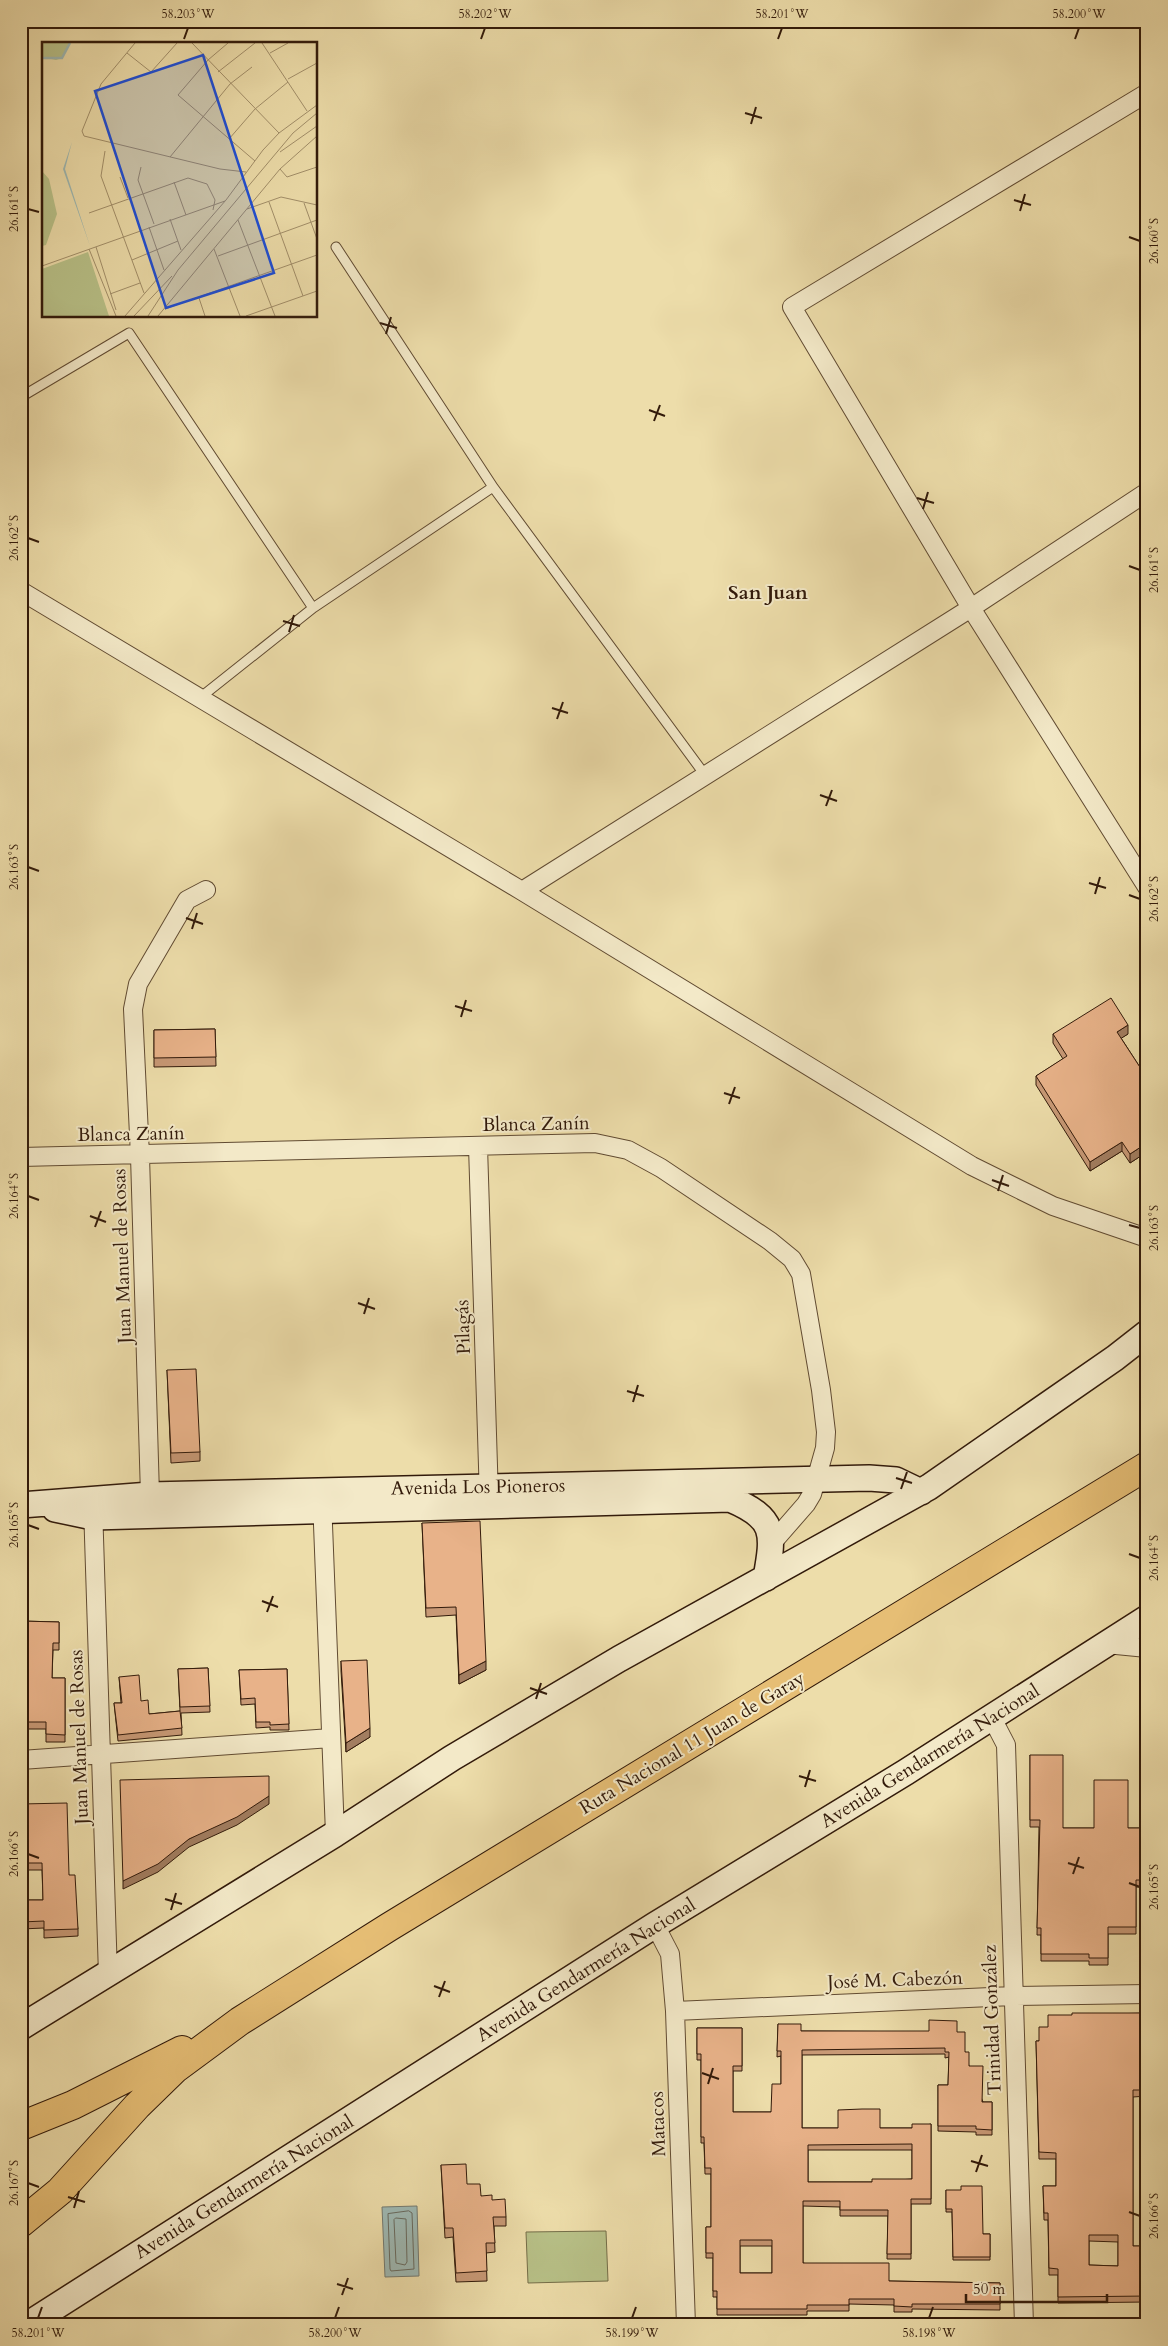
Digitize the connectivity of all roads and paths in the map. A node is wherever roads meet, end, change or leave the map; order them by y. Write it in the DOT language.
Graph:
graph roads {
  1 [pos="1147,93"];
  2 [pos="336,246"];
  3 [pos="21,396"];
  4 [pos="493,487"];
  5 [pos="1147,492"];
  6 [pos="21,591"];
  7 [pos="313,608"];
  8 [pos="971,608"];
  9 [pos="201,697"];
  10 [pos="705,775"];
  11 [pos="1147,887"];
  12 [pos="206,890"];
  13 [pos="522,890"];
  14 [pos="478,1146"];
  15 [pos="140,1156"];
  16 [pos="21,1157"];
  17 [pos="1147,1238"];
  18 [pos="1147,1333"];
  19 [pos="1147,1466"];
  20 [pos="818,1479"];
  21 [pos="921,1492"];
  22 [pos="150,1495"];
  23 [pos="489,1496"];
  24 [pos="322,1501"];
  25 [pos="27,1504"];
  26 [pos="93,1508"];
  27 [pos="772,1543"];
  28 [pos="766,1578"];
  29 [pos="1147,1618"];
  30 [pos="1106,1644"];
  31 [pos="1147,1648"];
  32 [pos="992,1718"];
  33 [pos="331,1738"];
  34 [pos="101,1756"];
  35 [pos="21,1760"];
  36 [pos="335,1834"];
  37 [pos="655,1925"];
  38 [pos="108,1975"];
  39 [pos="1147,1994"];
  40 [pos="1013,1996"];
  41 [pos="675,2011"];
  42 [pos="240,2021"];
  43 [pos="21,2027"];
  44 [pos="21,2126"];
  45 [pos="21,2223"];
  46 [pos="28,2325"];
  47 [pos="686,2325"];
  48 [pos="1024,2325"];
  1 -- 8 [label="street"];
  2 -- 4 [label="lane"];
  3 -- 7 [label="lane"];
  4 -- 7 [label="lane"];
  4 -- 10 [label="lane"];
  5 -- 8 [label="street"];
  6 -- 9 [label="street"];
  7 -- 9 [label="lane"];
  8 -- 10 [label="street"];
  8 -- 11 [label="street"];
  9 -- 13 [label="street"];
  10 -- 13 [label="street"];
  12 -- 15 [label="street, Juan Manuel de Rosas"];
  13 -- 17 [label="street"];
  14 -- 15 [label="street, Blanca Zanín"];
  14 -- 20 [label="street, Blanca Zanín"];
  14 -- 23 [label="street, Pilagás"];
  15 -- 16 [label="street, Blanca Zanín"];
  15 -- 22 [label="street, Juan Manuel de Rosas"];
  18 -- 21 [label="main road"];
  19 -- 42 [label="highway, Ruta Nacional 11 Juan de Garay"];
  20 -- 21 [label="main road, Avenida Los Pioneros"];
  20 -- 23 [label="main road, Avenida Los Pioneros"];
  20 -- 27 [label="street, Blanca Zanín"];
  21 -- 28 [label="main road"];
  22 -- 24 [label="main road, Avenida Los Pioneros"];
  22 -- 26 [label="main road, Avenida Los Pioneros"];
  23 -- 24 [label="main road, Avenida Los Pioneros"];
  23 -- 27 [label="main road, Avenida Los Pioneros"];
  24 -- 26 [label="main road, Avenida Los Pioneros"];
  24 -- 33 [label="street"];
  25 -- 26 [label="main road, Avenida Los Pioneros"];
  26 -- 34 [label="street, Juan Manuel de Rosas"];
  27 -- 28 [label="main road, Avenida Los Pioneros"];
  28 -- 36 [label="main road"];
  29 -- 30 [label="main road, Avenida Gendarmería Nacional"];
  30 -- 31 [label="street"];
  30 -- 32 [label="main road, Avenida Gendarmería Nacional"];
  32 -- 37 [label="main road, Avenida Gendarmería Nacional"];
  32 -- 40 [label="street, Trinidad González"];
  33 -- 34 [label="street"];
  33 -- 36 [label="street"];
  34 -- 35 [label="street"];
  34 -- 38 [label="street, Juan Manuel de Rosas"];
  36 -- 38 [label="main road"];
  37 -- 41 [label="street, Matacos"];
  37 -- 46 [label="main road, Avenida Gendarmería Nacional"];
  38 -- 43 [label="main road"];
  39 -- 40 [label="street, José M. Cabezón"];
  40 -- 41 [label="street, José M. Cabezón"];
  40 -- 48 [label="street, Trinidad González"];
  41 -- 47 [label="street, Matacos"];
  42 -- 44 [label="highway, Ruta Nacional 11 Juan de Garay"];
  42 -- 45 [label="highway, Ruta Nacional 11 Juan de Garay"];
}
